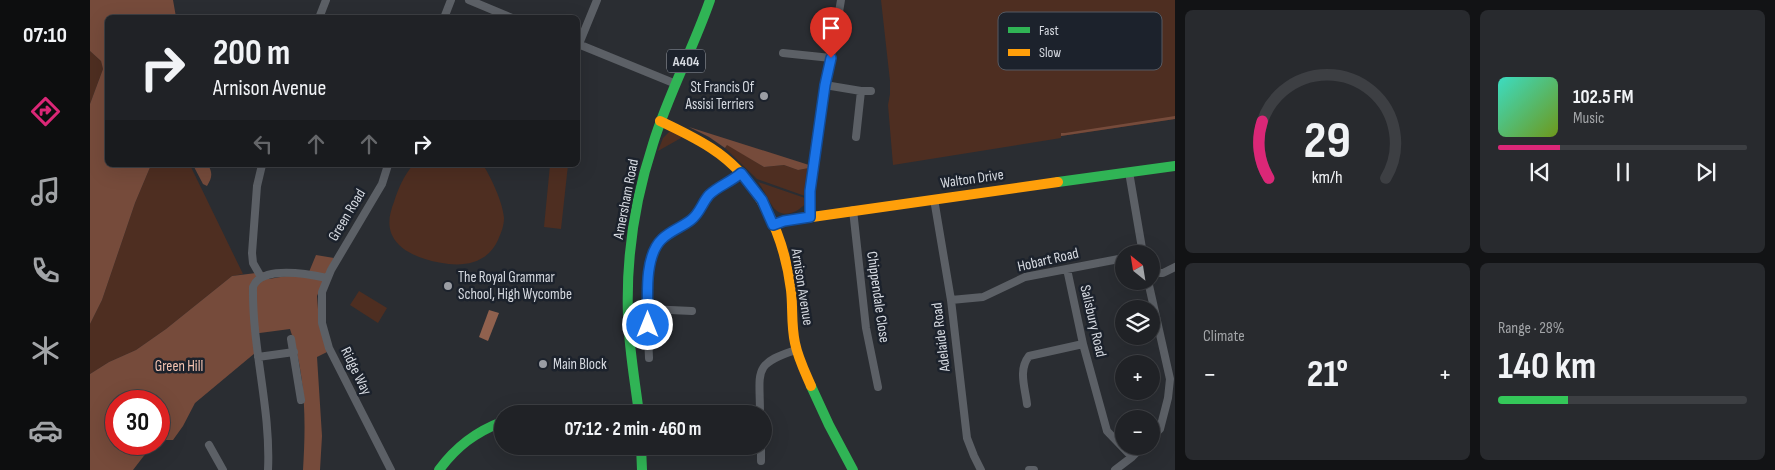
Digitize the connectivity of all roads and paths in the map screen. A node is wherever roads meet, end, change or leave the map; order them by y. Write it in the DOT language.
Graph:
graph roads {
  1 [pos="326,0"];
  2 [pos="451,0"];
  3 [pos="469,0"];
  4 [pos="597,0"];
  5 [pos="710,0"];
  6 [pos="841,0"];
  7 [pos="320,15"];
  8 [pos="445,15"];
  9 [pos="505,15"];
  10 [pos="580,39"];
  11 [pos="580,45"];
  12 [pos="783,53"];
  13 [pos="831,58"];
  14 [pos="676,84"];
  15 [pos="825,85"];
  16 [pos="861,91"];
  17 [pos="871,91"];
  18 [pos="660,121"];
  19 [pos="856,137"];
  20 [pos="1175,166"];
  21 [pos="262,167"];
  22 [pos="387,167"];
  23 [pos="1129,172"];
  24 [pos="741,173"];
  25 [pos="934,199"];
  26 [pos="853,210"];
  27 [pos="810,217"];
  28 [pos="773,225"];
  29 [pos="1141,245"];
  30 [pos="1115,260"];
  31 [pos="1175,267"];
  32 [pos="1067,269"];
  33 [pos="1160,272"];
  34 [pos="261,277"];
  35 [pos="327,278"];
  36 [pos="1150,290"];
  37 [pos="951,300"];
  38 [pos="648,309"];
  39 [pos="692,311"];
  40 [pos="291,339"];
  41 [pos="1083,344"];
  42 [pos="796,350"];
  43 [pos="294,352"];
  44 [pos="258,357"];
  45 [pos="649,358"];
  46 [pos="1175,358"];
  47 [pos="1167,361"];
  48 [pos="878,388"];
  49 [pos="301,400"];
  50 [pos="1027,404"];
  51 [pos="638,405"];
  52 [pos="760,405"];
  53 [pos="494,425"];
  54 [pos="1160,429"];
  55 [pos="209,445"];
  56 [pos="641,455"];
  57 [pos="761,455"];
  58 [pos="1132,457"];
  59 [pos="761,461"];
  60 [pos="223,470"];
  61 [pos="268,470"];
  62 [pos="391,470"];
  63 [pos="439,470"];
  64 [pos="642,470"];
  65 [pos="853,470"];
  66 [pos="981,470"];
  67 [pos="1029,470"];
  68 [pos="1034,470"];
  69 [pos="1116,470"];
  1 -- 7 [label="street"];
  2 -- 8 [label="street"];
  3 -- 9 [label="street"];
  4 -- 10 [label="street"];
  5 -- 14 [label="street, Amersham Road / A404"];
  6 -- 13 [label="street"];
  11 -- 14 [label="street"];
  12 -- 13 [label="street"];
  13 -- 15 [label="street"];
  14 -- 18 [label="street, Amersham Road / A404"];
  15 -- 16 [label="street"];
  15 -- 27 [label="street"];
  16 -- 17 [label="street"];
  16 -- 19 [label="street"];
  18 -- 24 [label="street, Arnison Avenue"];
  18 -- 51 [label="street, Amersham Road / A404"];
  20 -- 23 [label="street, Walton Drive"];
  21 -- 34 [label="street"];
  22 -- 35 [label="street, Green Road"];
  23 -- 25 [label="street, Walton Drive"];
  23 -- 29 [label="street"];
  24 -- 28 [label="street, Arnison Avenue"];
  24 -- 38 [label="street"];
  25 -- 26 [label="street, Walton Drive"];
  25 -- 37 [label="street, Adelaide Road"];
  26 -- 27 [label="street, Walton Drive"];
  26 -- 48 [label="street, Chippendale Close"];
  27 -- 28 [label="street, Walton Drive"];
  28 -- 42 [label="street, Arnison Avenue"];
  30 -- 32 [label="street, Hobart Road"];
  31 -- 33 [label="street"];
  32 -- 37 [label="street, Hobart Road"];
  32 -- 41 [label="street, Salisbury Road"];
  34 -- 35 [label="street"];
  34 -- 44 [label="street"];
  35 -- 62 [label="street, Ridge Way"];
  36 -- 47 [label="street"];
  37 -- 66 [label="street, Adelaide Road"];
  38 -- 39 [label="street"];
  38 -- 45 [label="street"];
  40 -- 43 [label="street"];
  41 -- 50 [label="street"];
  41 -- 58 [label="street, Salisbury Road"];
  42 -- 52 [label="street"];
  42 -- 65 [label="street, Arnison Avenue"];
  43 -- 44 [label="street"];
  43 -- 49 [label="street"];
  44 -- 61 [label="street"];
  46 -- 47 [label="street"];
  47 -- 54 [label="street"];
  53 -- 63 [label="street"];
  55 -- 60 [label="street"];
  56 -- 64 [label="street"];
  57 -- 59 [label="street"];
  58 -- 69 [label="street"];
  67 -- 68 [label="street"];
}
